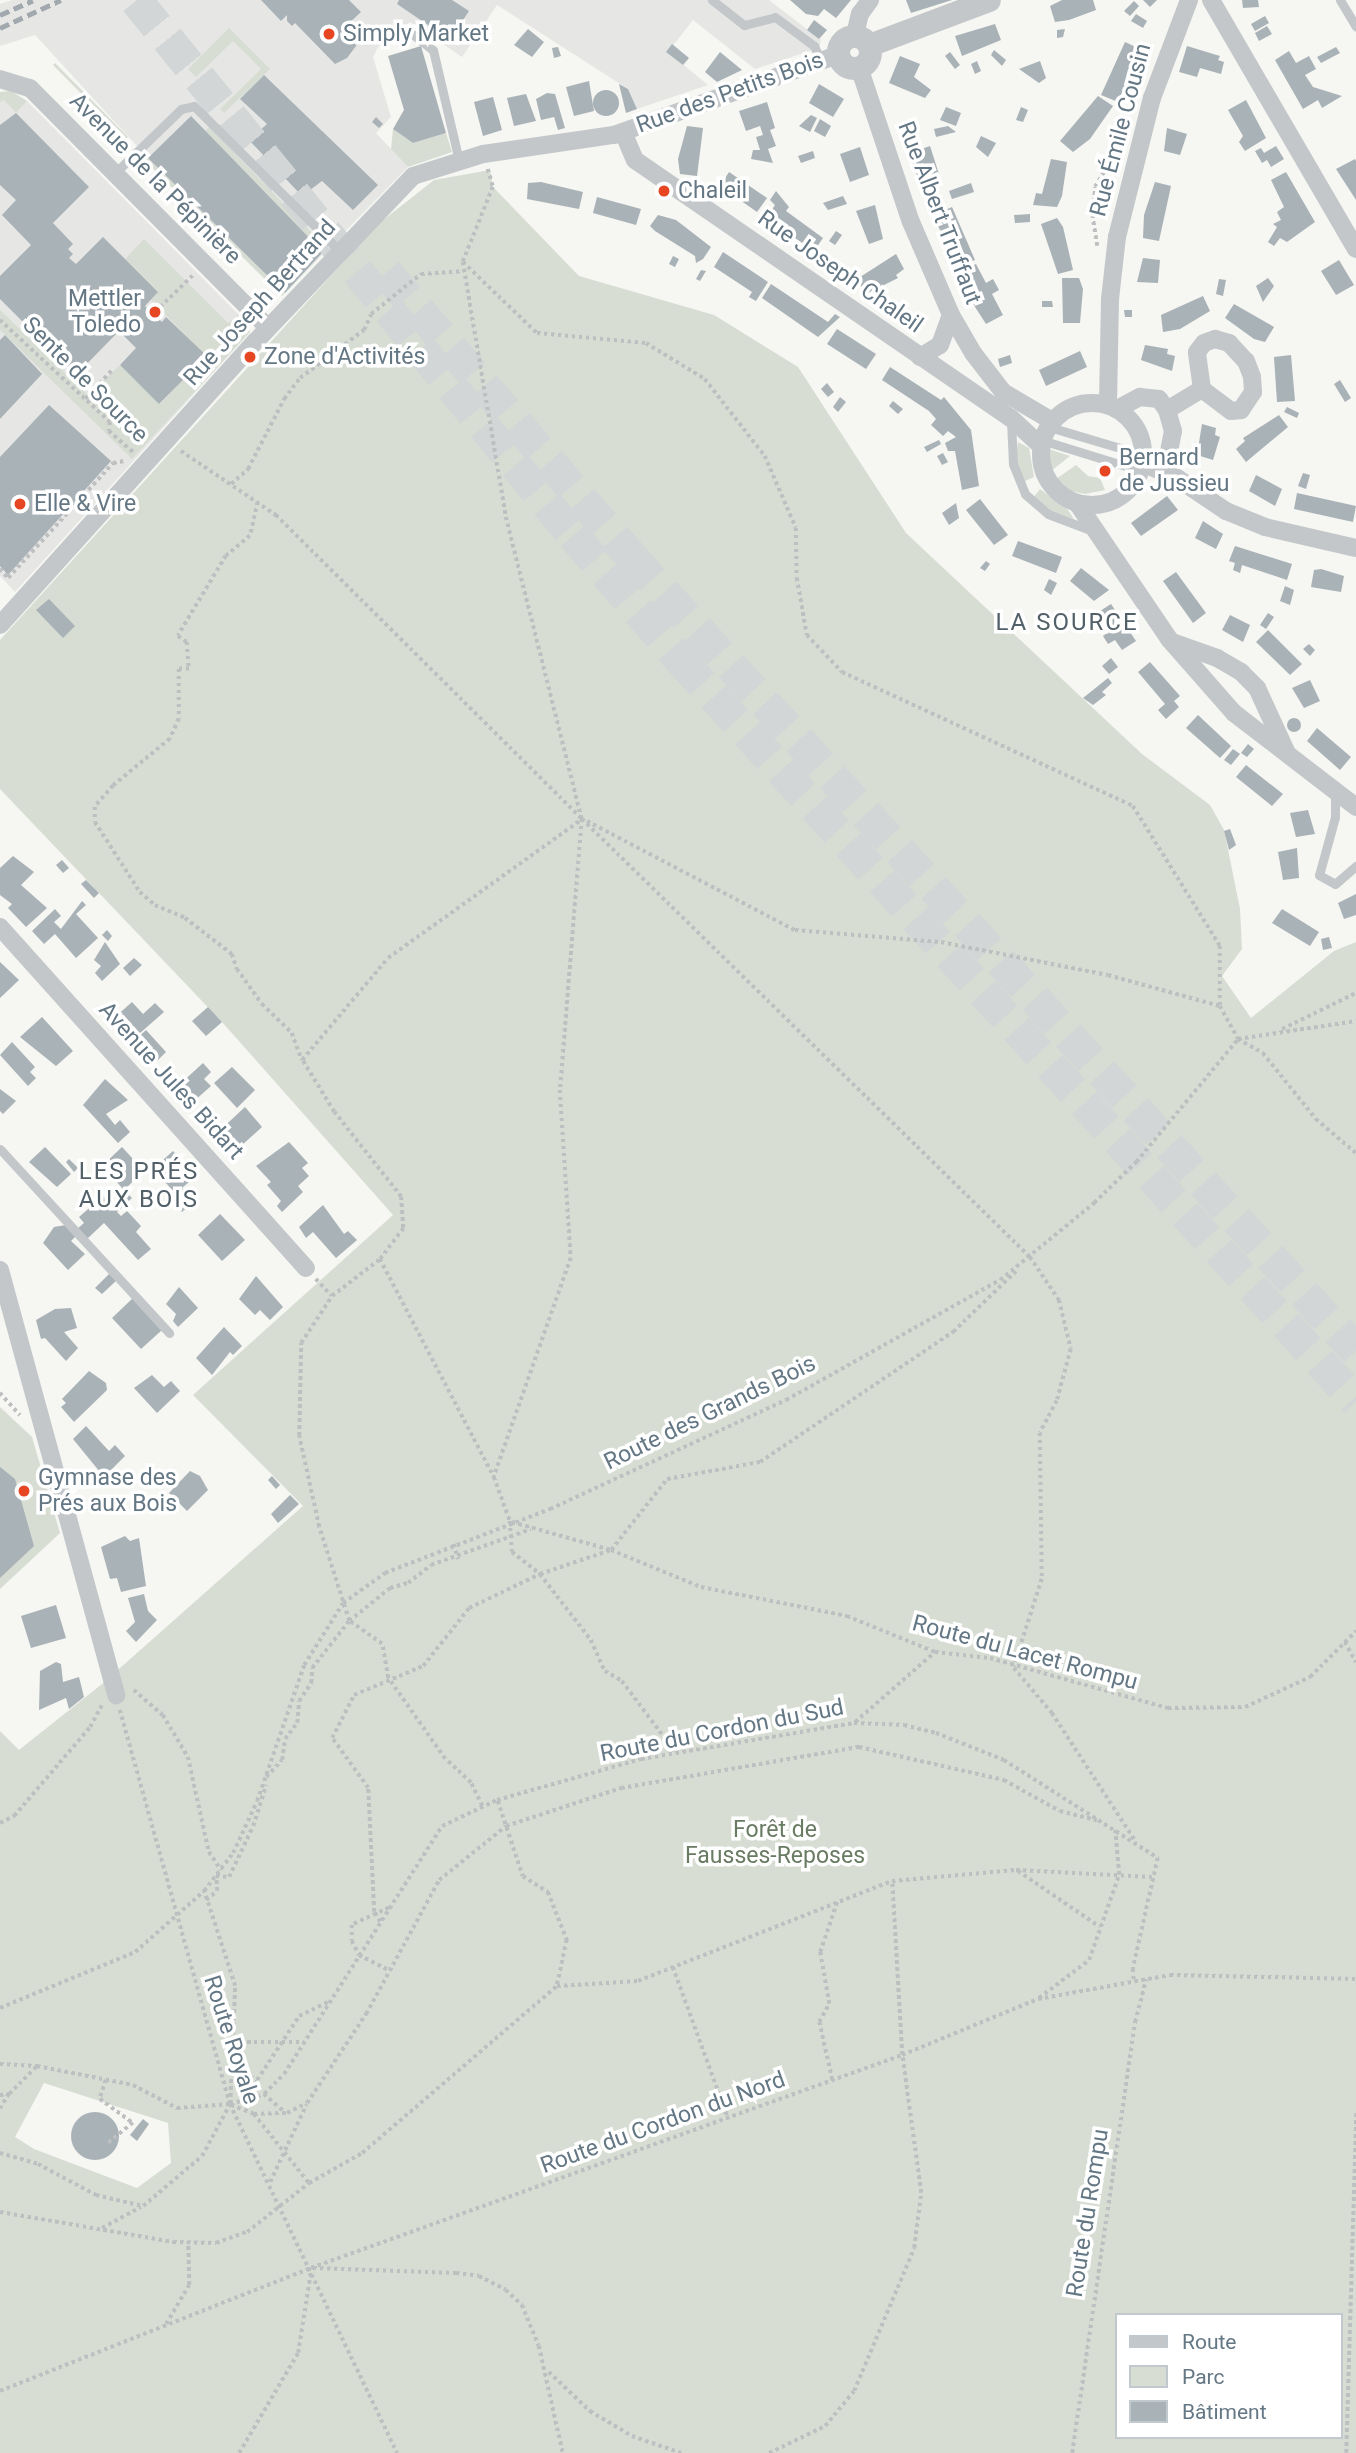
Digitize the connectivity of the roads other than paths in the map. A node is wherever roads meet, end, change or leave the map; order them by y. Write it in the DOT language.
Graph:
graph roads {
  1 [pos="712,0"];
  2 [pos="870,0"];
  3 [pos="989,0"];
  4 [pos="1189,0"];
  5 [pos="1210,0"];
  6 [pos="1340,0"];
  7 [pos="1356,27"];
  8 [pos="411,33"];
  9 [pos="862,40"];
  10 [pos="829,57"];
  11 [pos="859,67"];
  12 [pos="0,79"];
  13 [pos="623,132"];
  14 [pos="459,161"];
  15 [pos="115,173"];
  16 [pos="1356,249"];
  17 [pos="340,251"];
  18 [pos="951,315"];
  19 [pos="268,328"];
  20 [pos="920,357"];
  21 [pos="1202,389"];
  22 [pos="1114,405"];
  23 [pos="1167,410"];
  24 [pos="1011,418"];
  25 [pos="1052,421"];
  26 [pos="1040,445"];
  27 [pos="1142,463"];
  28 [pos="1165,472"];
  29 [pos="1077,503"];
  30 [pos="1105,503"];
  31 [pos="1098,532"];
  32 [pos="1356,548"];
  33 [pos="0,625"];
  34 [pos="1172,642"];
  35 [pos="1289,757"];
  36 [pos="1335,793"];
  37 [pos="1356,807"];
  38 [pos="1356,866"];
  39 [pos="0,927"];
  40 [pos="0,1149"];
  41 [pos="306,1268"];
  42 [pos="0,1270"];
  43 [pos="169,1333"];
  44 [pos="119,1688"];
  1 -- 10 [label="lane"];
  2 -- 9 [label="street"];
  3 -- 9 [label="street"];
  4 -- 22 [label="street, Rue Émile Cousin"];
  5 -- 16 [label="street"];
  6 -- 7 [label="lane"];
  8 -- 14 [label="lane"];
  9 -- 10 [label="street"];
  9 -- 11 [label="street"];
  10 -- 11 [label="street"];
  10 -- 13 [label="street, Rue des Petits Bois"];
  11 -- 18 [label="street, Rue Albert Truffaut"];
  12 -- 15 [label="street, Avenue de la Pépinière"];
  13 -- 14 [label="street, Rue Joseph Bertrand"];
  13 -- 20 [label="street, Rue Joseph Chaleil"];
  14 -- 17 [label="street, Rue Joseph Bertrand"];
  15 -- 17 [label="lane"];
  15 -- 19 [label="street, Avenue de la Pépinière"];
  17 -- 19 [label="street, Rue Joseph Bertrand"];
  18 -- 20 [label="street"];
  18 -- 25 [label="street, Rue Albert Truffaut"];
  19 -- 33 [label="street, Rue Joseph Bertrand"];
  20 -- 24 [label="street, Rue Joseph Chaleil"];
  21 -- 23 [label="street"];
  22 -- 23 [label="street"];
  22 -- 25 [label="street"];
  22 -- 27 [label="street"];
  23 -- 28 [label="street"];
  24 -- 26 [label="street, Rue Joseph Chaleil"];
  24 -- 31 [label="lane"];
  25 -- 26 [label="street"];
  25 -- 27 [label="lane"];
  26 -- 27 [label="lane"];
  26 -- 29 [label="street"];
  27 -- 28 [label="street"];
  27 -- 30 [label="street"];
  28 -- 32 [label="street"];
  29 -- 30 [label="street"];
  29 -- 31 [label="street"];
  30 -- 31 [label="street"];
  31 -- 34 [label="street"];
  34 -- 35 [label="street"];
  34 -- 35 [label="street"];
  35 -- 36 [label="street"];
  36 -- 37 [label="street"];
  36 -- 38 [label="lane"];
  39 -- 41 [label="street, Avenue Jules Bidart"];
  40 -- 43 [label="lane"];
  42 -- 44 [label="street"];
}
